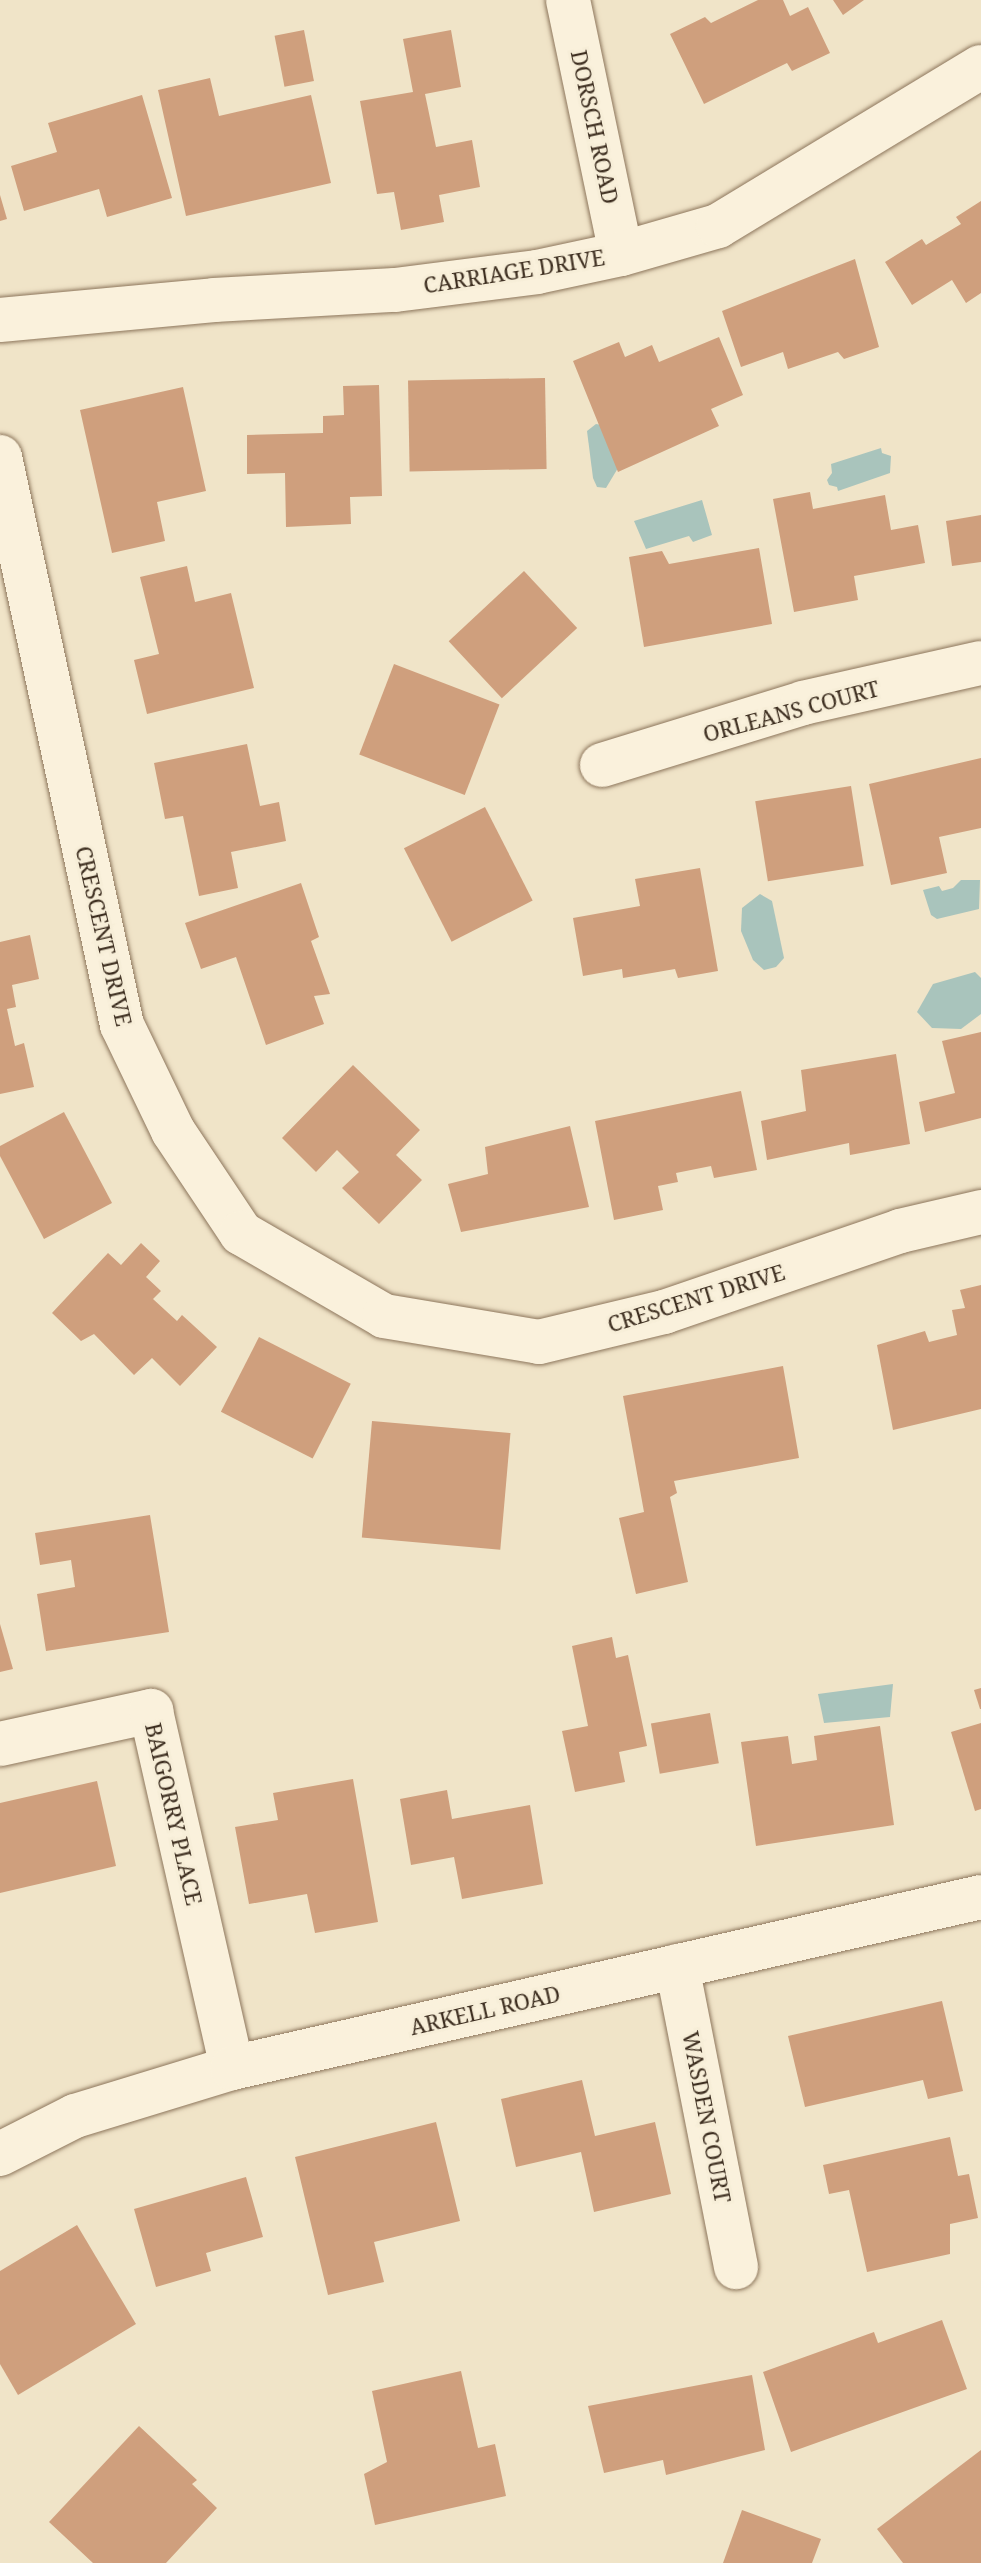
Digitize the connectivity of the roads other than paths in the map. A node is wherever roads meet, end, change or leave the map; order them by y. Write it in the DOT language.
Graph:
graph roads {
  1 [pos="568,0"];
  2 [pos="981,67"];
  3 [pos="621,254"];
  4 [pos="0,320"];
  5 [pos="0,457"];
  6 [pos="981,663"];
  7 [pos="602,765"];
  8 [pos="981,1212"];
  9 [pos="0,1744"];
  10 [pos="981,1897"];
  11 [pos="677,1966"];
  12 [pos="232,2068"];
  13 [pos="0,2154"];
  14 [pos="736,2267"];
  1 -- 3 [label="street, DORSCH ROAD"];
  2 -- 3 [label="street, CARRIAGE DRIVE"];
  3 -- 4 [label="street, CARRIAGE DRIVE"];
  5 -- 8 [label="street, CRESCENT DRIVE"];
  6 -- 7 [label="street, ORLEANS COURT"];
  9 -- 12 [label="street, BAIGORRY PLACE"];
  10 -- 11 [label="street, ARKELL ROAD"];
  11 -- 12 [label="street, ARKELL ROAD"];
  11 -- 14 [label="street, WASDEN COURT"];
  12 -- 13 [label="street, ARKELL ROAD"];
}
